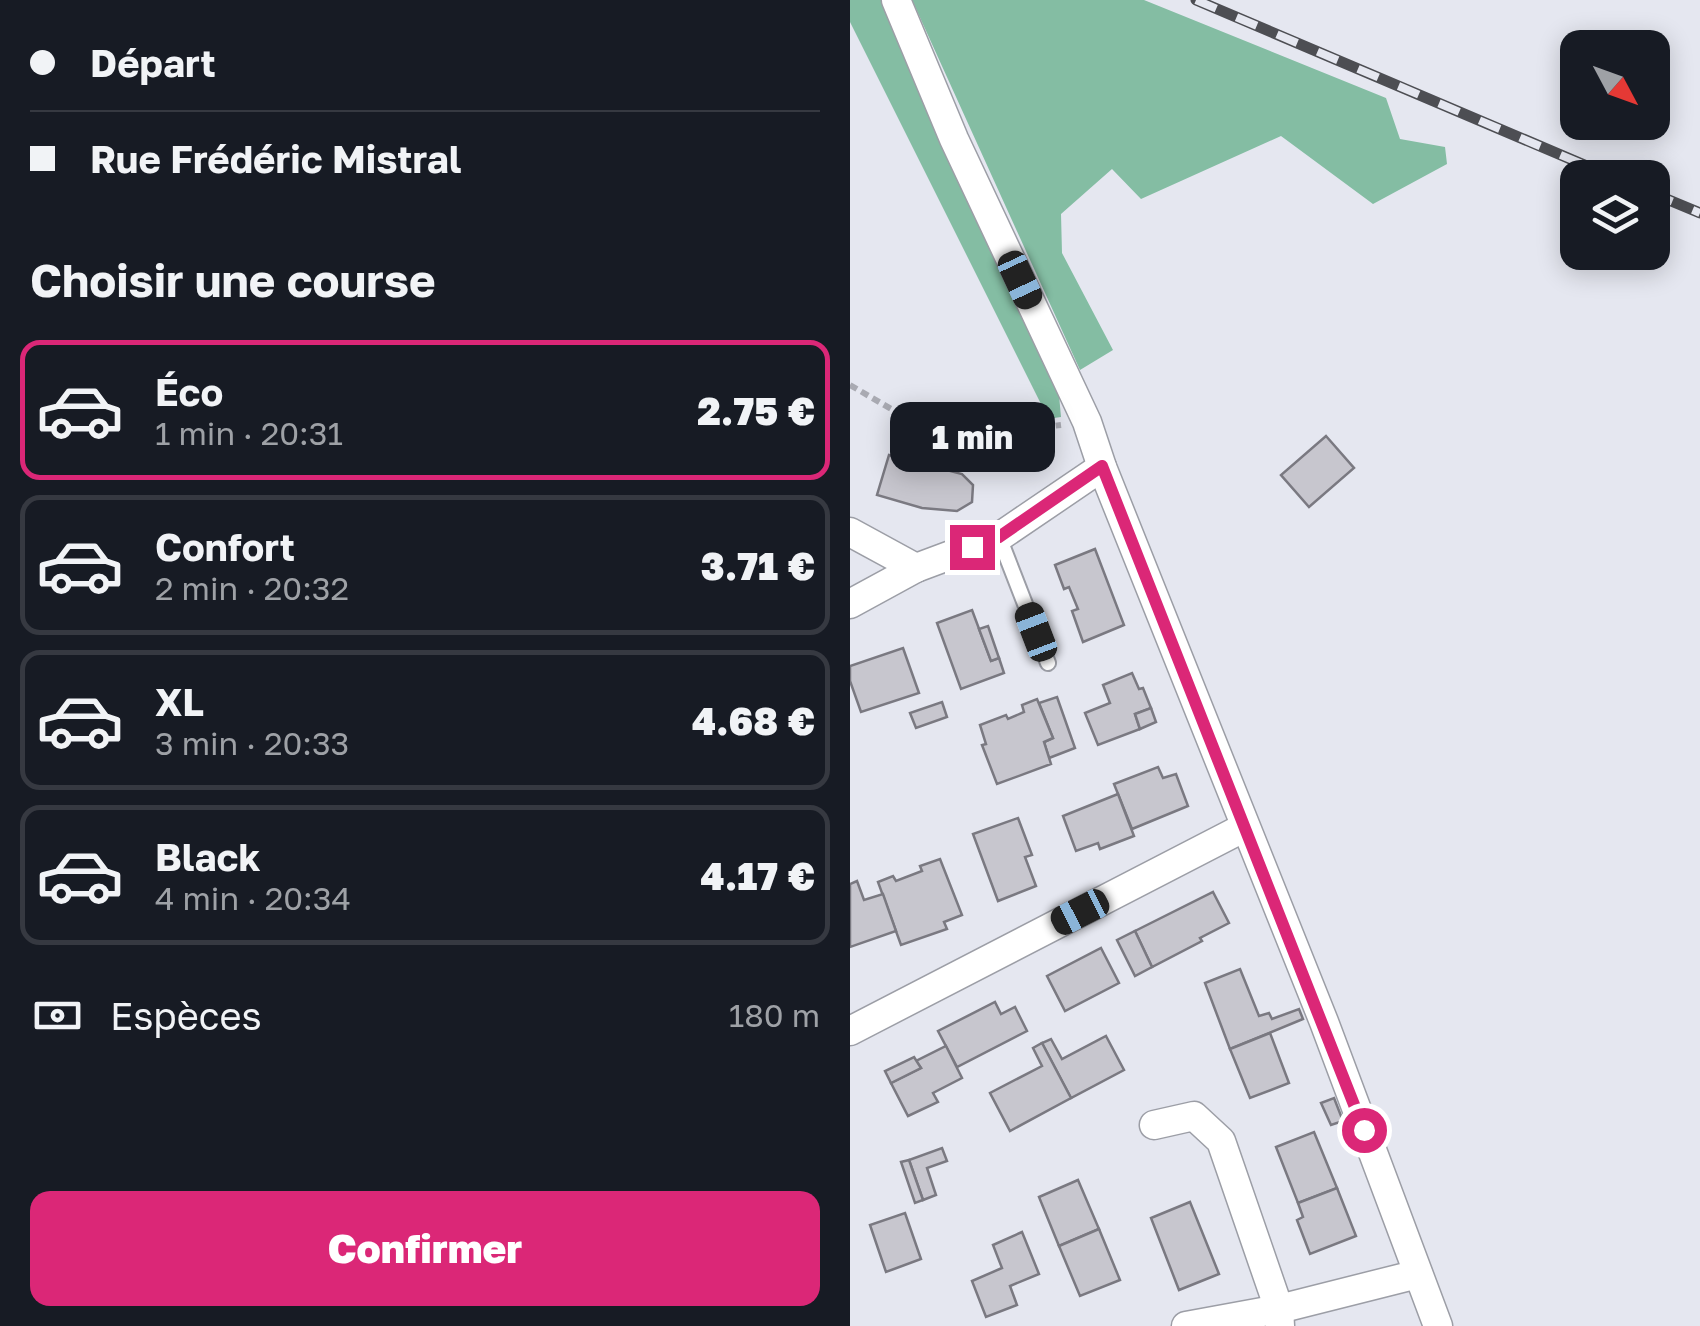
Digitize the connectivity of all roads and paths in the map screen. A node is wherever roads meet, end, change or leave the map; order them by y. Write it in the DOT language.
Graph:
graph roads {
  1 [pos="896,0"];
  2 [pos="850,385"];
  3 [pos="1087,422"];
  4 [pos="1102,466"];
  5 [pos="850,532"];
  6 [pos="999,537"];
  7 [pos="916,568"];
  8 [pos="850,604"];
  9 [pos="1048,663"];
  10 [pos="1245,828"];
  11 [pos="850,1031"];
  12 [pos="1154,1125"];
  13 [pos="1418,1274"];
  14 [pos="1279,1318"];
  15 [pos="1186,1326"];
  16 [pos="1438,1326"];
  1 -- 3 [label="street"];
  2 -- 3 [label="path"];
  3 -- 4 [label="street"];
  4 -- 6 [label="street"];
  4 -- 10 [label="street"];
  5 -- 7 [label="street"];
  6 -- 7 [label="street"];
  6 -- 9 [label="lane"];
  7 -- 8 [label="street"];
  10 -- 11 [label="street"];
  10 -- 13 [label="street"];
  12 -- 14 [label="street"];
  13 -- 14 [label="street"];
  13 -- 16 [label="street"];
  14 -- 15 [label="street"];
}
